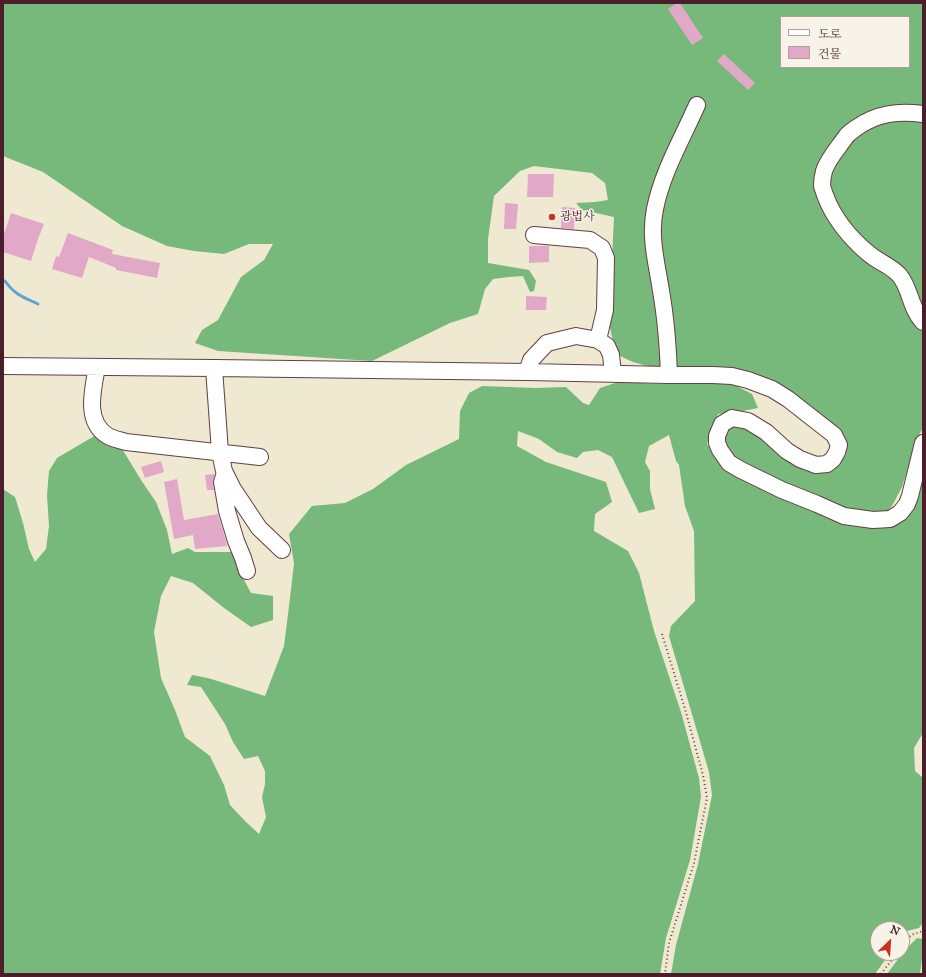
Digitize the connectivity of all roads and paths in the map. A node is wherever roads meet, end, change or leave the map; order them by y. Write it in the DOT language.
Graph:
graph roads {
  1 [pos="697,105"];
  2 [pos="923,114"];
  3 [pos="534,235"];
  4 [pos="923,322"];
  5 [pos="598,340"];
  6 [pos="3,366"];
  7 [pos="97,367"];
  8 [pos="214,368"];
  9 [pos="527,372"];
  10 [pos="613,374"];
  11 [pos="669,376"];
  12 [pos="923,443"];
  13 [pos="220,452"];
  14 [pos="260,457"];
  15 [pos="224,472"];
  16 [pos="282,550"];
  17 [pos="247,571"];
  18 [pos="662,634"];
  19 [pos="923,931"];
  20 [pos="910,936"];
  21 [pos="891,961"];
  22 [pos="665,974"];
  23 [pos="881,974"];
  1 -- 11 [label="street"];
  2 -- 4 [label="street"];
  3 -- 5 [label="street"];
  5 -- 9 [label="street"];
  5 -- 10 [label="street"];
  6 -- 7 [label="street"];
  7 -- 8 [label="street"];
  7 -- 13 [label="street"];
  8 -- 9 [label="street"];
  8 -- 13 [label="street"];
  9 -- 10 [label="street"];
  10 -- 11 [label="street"];
  11 -- 12 [label="street"];
  13 -- 14 [label="street"];
  13 -- 15 [label="street"];
  15 -- 16 [label="street"];
  15 -- 17 [label="street"];
  18 -- 22 [label="path"];
  19 -- 20 [label="path"];
  21 -- 23 [label="path"];
}
